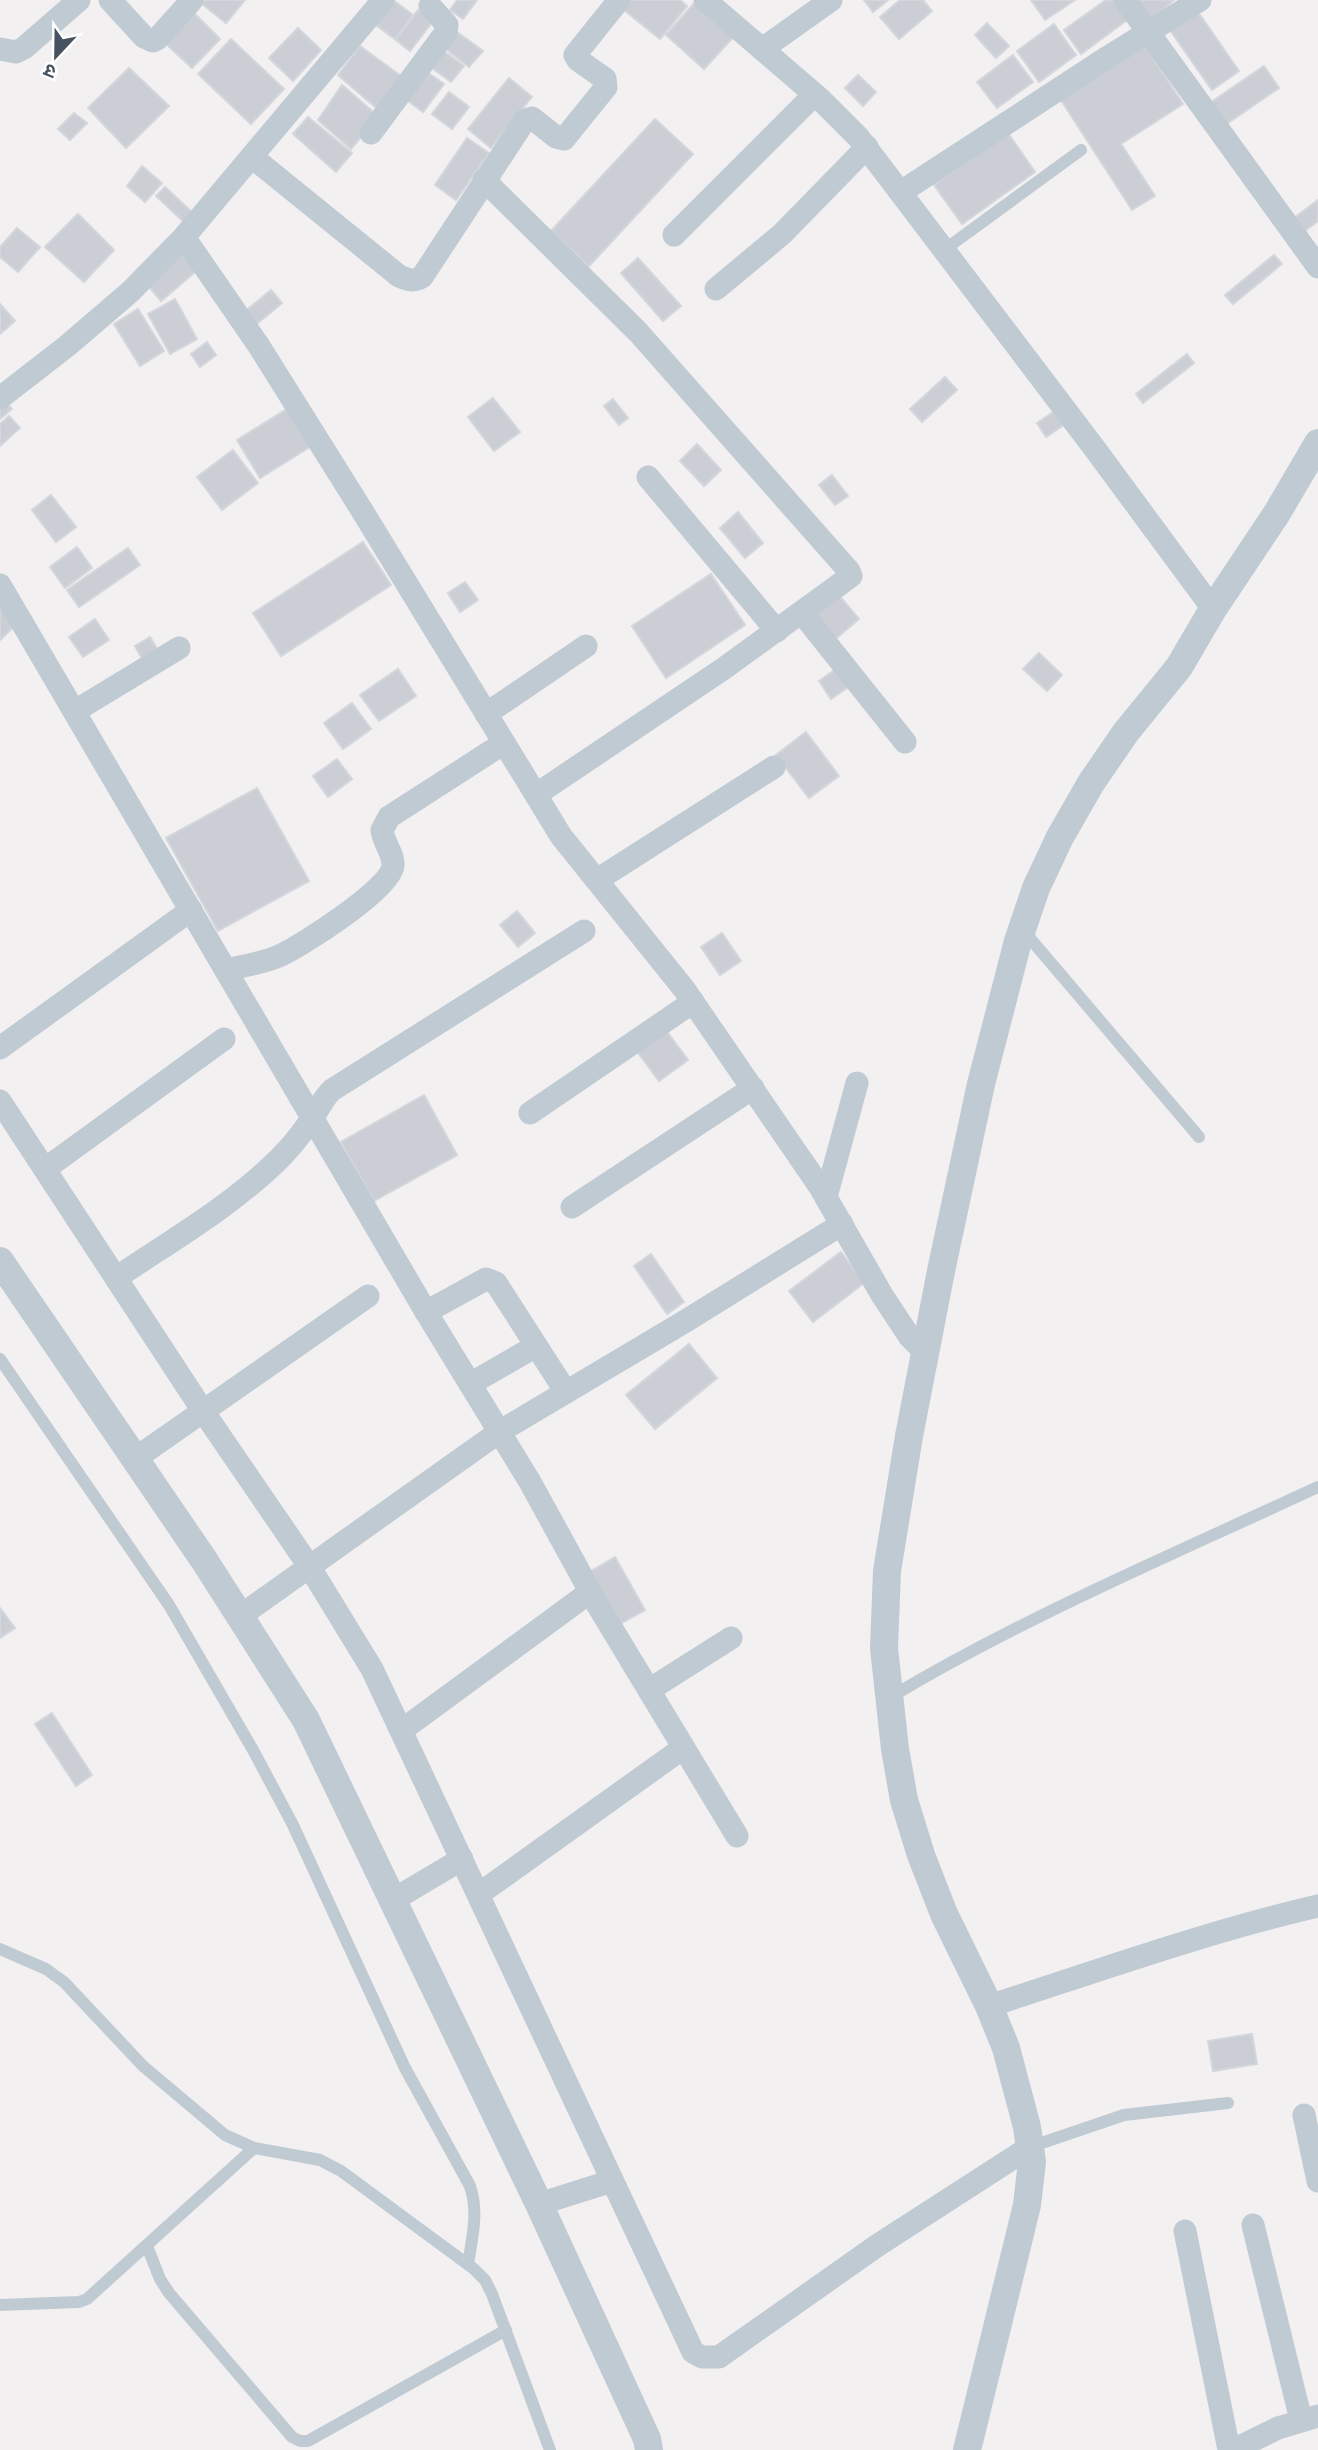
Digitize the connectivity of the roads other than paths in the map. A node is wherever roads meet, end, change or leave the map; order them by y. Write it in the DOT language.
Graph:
graph roads {
  1 [pos="79,0"];
  2 [pos="110,0"];
  3 [pos="192,0"];
  4 [pos="383,0"];
  5 [pos="619,0"];
  6 [pos="705,0"];
  7 [pos="831,0"];
  8 [pos="1125,0"];
  9 [pos="1200,0"];
  10 [pos="429,2"];
  11 [pos="1149,33"];
  12 [pos="0,49"];
  13 [pos="762,49"];
  14 [pos="814,95"];
  15 [pos="371,133"];
  16 [pos="867,147"];
  17 [pos="1080,150"];
  18 [pos="252,157"];
  19 [pos="484,180"];
  20 [pos="901,192"];
  21 [pos="674,235"];
  22 [pos="184,237"];
  23 [pos="944,250"];
  24 [pos="1318,267"];
  25 [pos="716,289"];
  26 [pos="0,398"];
  27 [pos="1318,443"];
  28 [pos="648,477"];
  29 [pos="0,585"];
  30 [pos="1213,609"];
  31 [pos="802,613"];
  32 [pos="777,631"];
  33 [pos="586,646"];
  34 [pos="179,648"];
  35 [pos="75,711"];
  36 [pos="486,714"];
  37 [pos="905,742"];
  38 [pos="504,743"];
  39 [pos="774,767"];
  40 [pos="537,794"];
  41 [pos="597,880"];
  42 [pos="191,909"];
  43 [pos="1022,929"];
  44 [pos="584,931"];
  45 [pos="226,970"];
  46 [pos="693,1002"];
  47 [pos="224,1039"];
  48 [pos="0,1048"];
  49 [pos="857,1083"];
  50 [pos="753,1088"];
  51 [pos="0,1101"];
  52 [pos="530,1112"];
  53 [pos="313,1118"];
  54 [pos="1199,1137"];
  55 [pos="44,1170"];
  56 [pos="826,1197"];
  57 [pos="572,1207"];
  58 [pos="842,1224"];
  59 [pos="0,1261"];
  60 [pos="116,1278"];
  61 [pos="368,1296"];
  62 [pos="426,1312"];
  63 [pos="536,1346"];
  64 [pos="926,1353"];
  65 [pos="0,1359"];
  66 [pos="470,1384"];
  67 [pos="566,1392"];
  68 [pos="203,1411"];
  69 [pos="499,1432"];
  70 [pos="136,1458"];
  71 [pos="1318,1487"];
  72 [pos="309,1566"];
  73 [pos="590,1592"];
  74 [pos="240,1616"];
  75 [pos="731,1638"];
  76 [pos="649,1690"];
  77 [pos="889,1698"];
  78 [pos="402,1730"];
  79 [pos="683,1748"];
  80 [pos="737,1836"];
  81 [pos="462,1859"];
  82 [pos="479,1894"];
  83 [pos="393,1900"];
  84 [pos="1318,1906"];
  85 [pos="0,1949"];
  86 [pos="989,2006"];
  87 [pos="1228,2103"];
  88 [pos="1304,2115"];
  89 [pos="1030,2147"];
  90 [pos="254,2148"];
  91 [pos="612,2180"];
  92 [pos="1318,2181"];
  93 [pos="539,2204"];
  94 [pos="1253,2225"];
  95 [pos="1185,2231"];
  96 [pos="146,2246"];
  97 [pos="468,2264"];
  98 [pos="0,2305"];
  99 [pos="506,2330"];
  100 [pos="1309,2418"];
  101 [pos="550,2450"];
  102 [pos="649,2450"];
  103 [pos="967,2450"];
  104 [pos="1231,2450"];
  1 -- 12 [label="street"];
  2 -- 3 [label="street"];
  4 -- 18 [label="street"];
  5 -- 19 [label="street"];
  6 -- 13 [label="street"];
  7 -- 13 [label="street"];
  8 -- 11 [label="street"];
  9 -- 11 [label="street"];
  10 -- 15 [label="street"];
  11 -- 20 [label="street"];
  11 -- 24 [label="street"];
  13 -- 14 [label="street"];
  14 -- 16 [label="street"];
  14 -- 21 [label="street"];
  16 -- 20 [label="street"];
  16 -- 25 [label="street"];
  17 -- 23 [label="lane"];
  18 -- 19 [label="street"];
  18 -- 22 [label="street"];
  19 -- 31 [label="street"];
  20 -- 23 [label="street"];
  22 -- 26 [label="street"];
  22 -- 36 [label="street"];
  23 -- 30 [label="street"];
  27 -- 30 [label="street"];
  28 -- 32 [label="street"];
  29 -- 35 [label="street"];
  30 -- 43 [label="street"];
  31 -- 32 [label="street"];
  31 -- 37 [label="street"];
  32 -- 40 [label="street"];
  33 -- 36 [label="street"];
  34 -- 35 [label="street"];
  35 -- 42 [label="street"];
  36 -- 38 [label="street"];
  38 -- 40 [label="street"];
  38 -- 45 [label="street"];
  39 -- 41 [label="street"];
  40 -- 41 [label="street"];
  41 -- 46 [label="street"];
  42 -- 45 [label="street"];
  42 -- 48 [label="street"];
  43 -- 54 [label="lane"];
  43 -- 64 [label="street"];
  44 -- 53 [label="street"];
  45 -- 53 [label="street"];
  46 -- 50 [label="street"];
  46 -- 52 [label="street"];
  47 -- 55 [label="street"];
  49 -- 56 [label="street"];
  50 -- 56 [label="street"];
  50 -- 57 [label="street"];
  51 -- 55 [label="street"];
  53 -- 60 [label="street"];
  53 -- 62 [label="street"];
  55 -- 60 [label="street"];
  56 -- 58 [label="street"];
  58 -- 64 [label="street"];
  58 -- 67 [label="street"];
  59 -- 70 [label="street"];
  60 -- 68 [label="street"];
  61 -- 68 [label="street"];
  62 -- 63 [label="street"];
  62 -- 66 [label="street"];
  63 -- 66 [label="street"];
  63 -- 67 [label="street"];
  64 -- 77 [label="street"];
  65 -- 97 [label="lane"];
  66 -- 69 [label="street"];
  67 -- 69 [label="street"];
  68 -- 70 [label="street"];
  68 -- 72 [label="street"];
  69 -- 72 [label="street"];
  69 -- 73 [label="street"];
  70 -- 74 [label="street"];
  71 -- 77 [label="lane"];
  72 -- 74 [label="street"];
  72 -- 78 [label="street"];
  73 -- 76 [label="street"];
  73 -- 78 [label="street"];
  74 -- 83 [label="street"];
  75 -- 76 [label="street"];
  76 -- 79 [label="street"];
  77 -- 86 [label="street"];
  78 -- 81 [label="street"];
  79 -- 80 [label="street"];
  79 -- 82 [label="street"];
  81 -- 82 [label="street"];
  81 -- 83 [label="street"];
  82 -- 91 [label="street"];
  83 -- 93 [label="street"];
  84 -- 86 [label="street"];
  85 -- 90 [label="lane"];
  86 -- 89 [label="street"];
  87 -- 89 [label="lane"];
  88 -- 92 [label="street"];
  89 -- 91 [label="street"];
  89 -- 103 [label="street"];
  90 -- 96 [label="lane"];
  90 -- 97 [label="lane"];
  91 -- 93 [label="street"];
  93 -- 102 [label="street"];
  94 -- 100 [label="street"];
  95 -- 104 [label="street"];
  96 -- 98 [label="lane"];
  96 -- 99 [label="lane"];
  97 -- 99 [label="lane"];
  99 -- 101 [label="lane"];
  100 -- 104 [label="street"];
}
